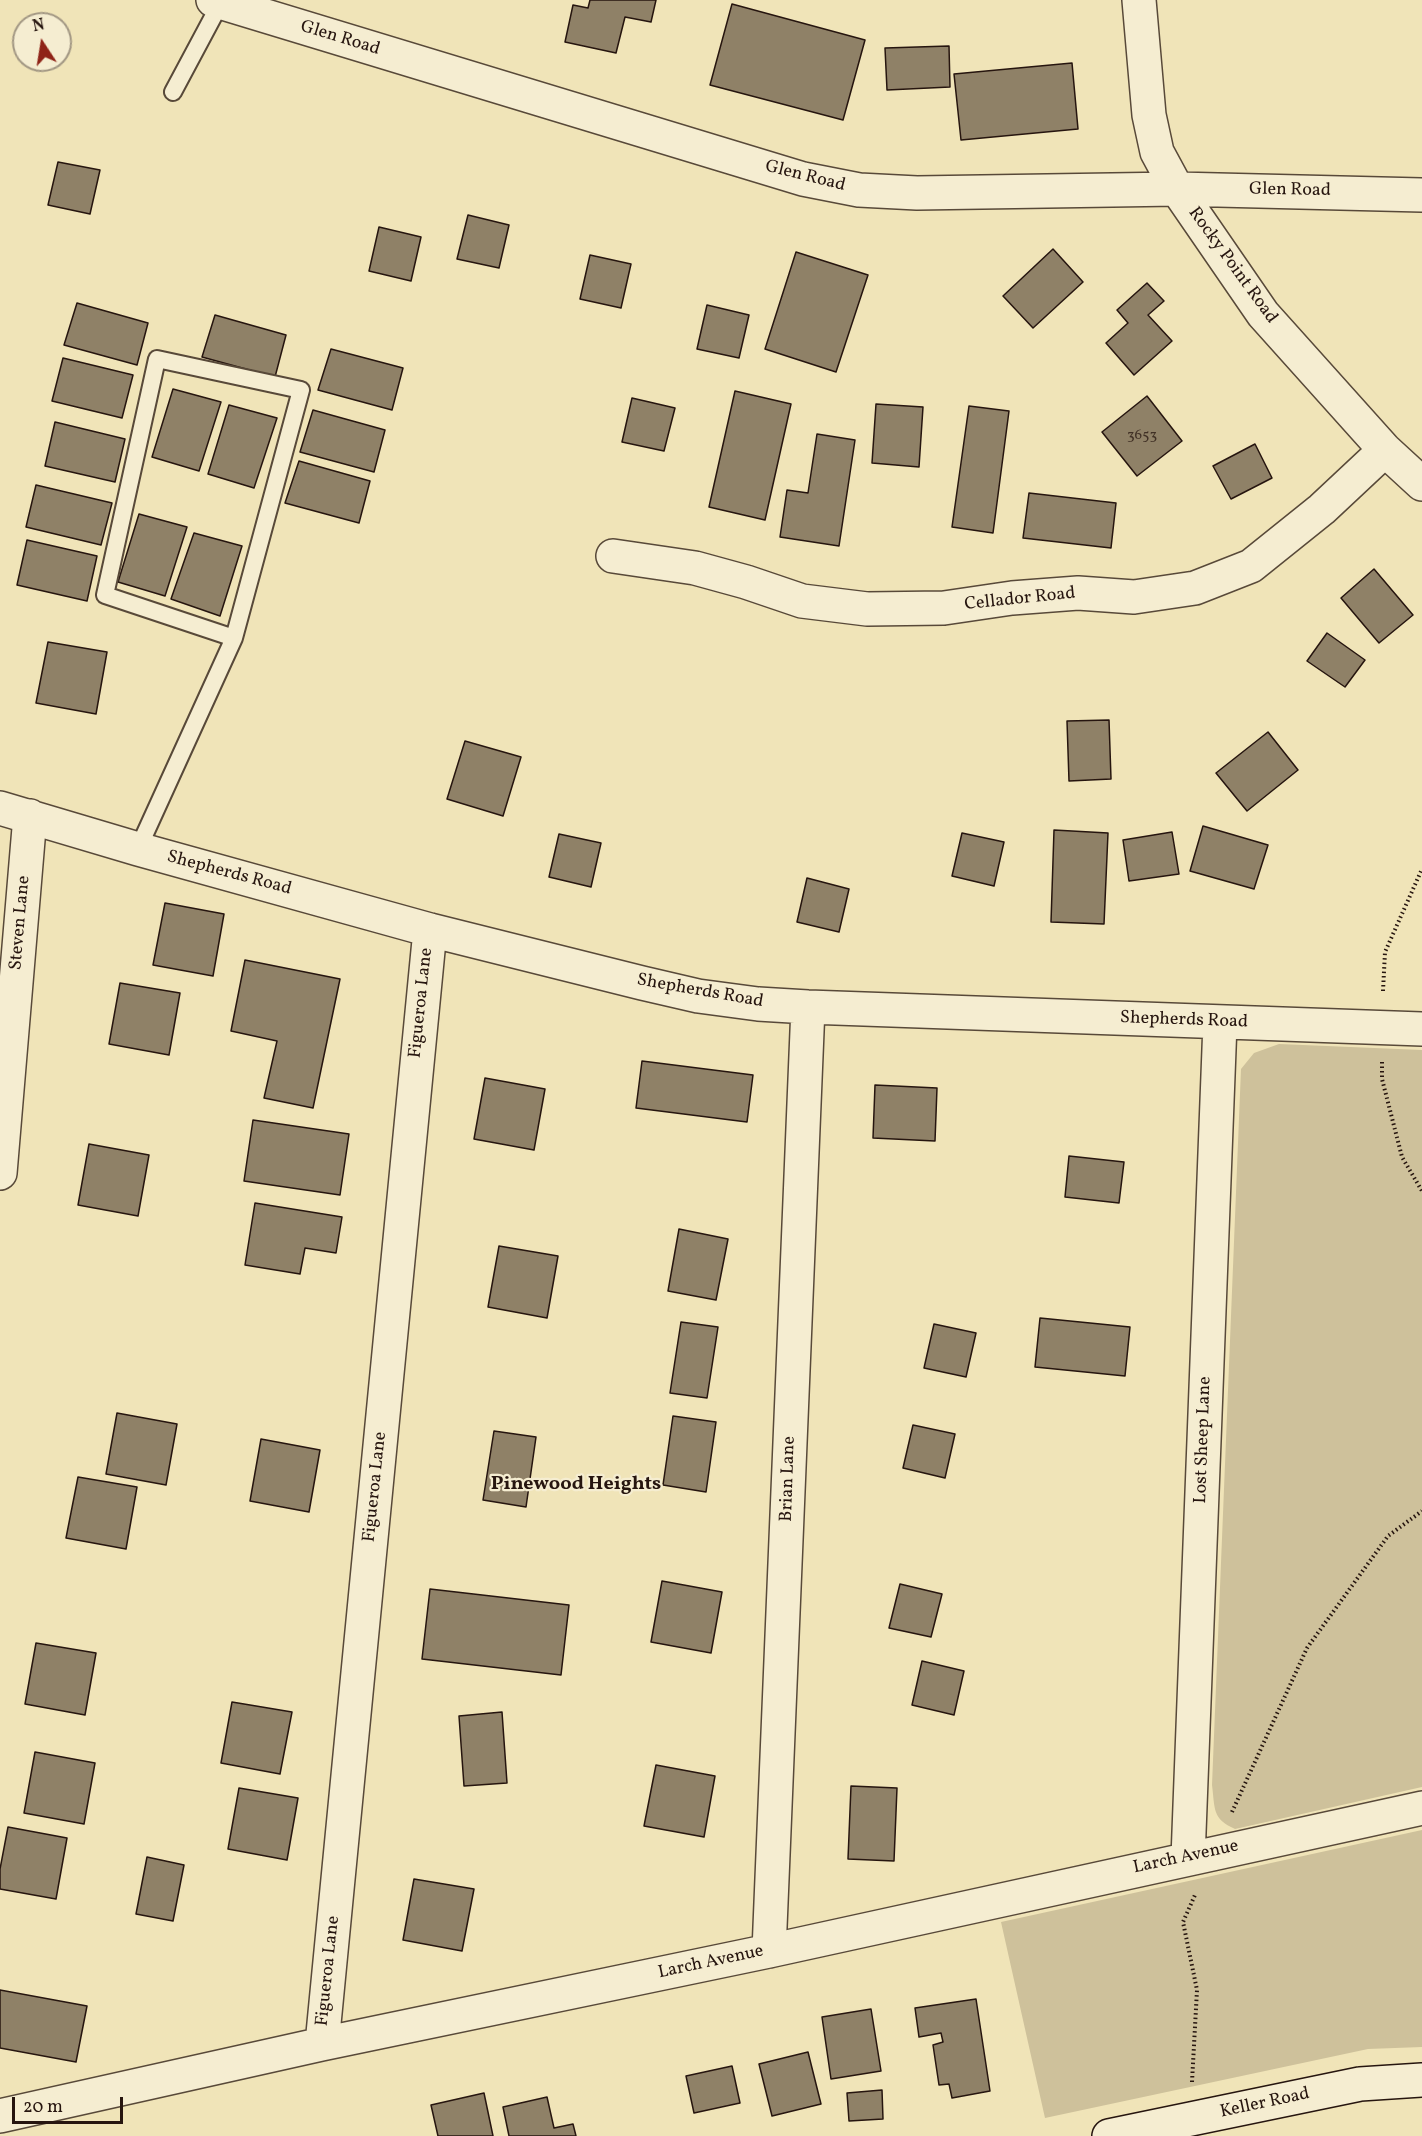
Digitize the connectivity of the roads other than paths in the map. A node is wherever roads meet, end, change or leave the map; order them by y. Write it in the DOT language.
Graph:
graph roads {
  1 [pos="1139,0"];
  2 [pos="217,1"];
  3 [pos="173,92"];
  4 [pos="1177,189"];
  5 [pos="1422,195"];
  6 [pos="1385,450"];
  7 [pos="1422,484"];
  8 [pos="613,556"];
  9 [pos="234,638"];
  10 [pos="15,812"];
  11 [pos="138,849"];
  12 [pos="430,930"];
  13 [pos="808,1007"];
  14 [pos="1220,1023"];
  15 [pos="1422,1029"];
  16 [pos="0,1173"];
  17 [pos="1422,1808"];
  18 [pos="1188,1858"];
  19 [pos="769,1951"];
  20 [pos="322,2044"];
  21 [pos="1422,2080"];
  22 [pos="0,2116"];
  23 [pos="1109,2136"];
  1 -- 4 [label="street, Rocky Point Road"];
  2 -- 3 [label="lane"];
  2 -- 4 [label="street, Glen Road"];
  4 -- 5 [label="street, Glen Road"];
  4 -- 6 [label="street, Rocky Point Road"];
  6 -- 7 [label="street, Rocky Point Road"];
  6 -- 8 [label="street, Cellador Road"];
  9 -- 9 [label="lane"];
  9 -- 11 [label="lane"];
  10 -- 11 [label="street, Shepherds Road"];
  10 -- 16 [label="street, Steven Lane"];
  11 -- 12 [label="street, Shepherds Road"];
  12 -- 13 [label="street, Shepherds Road"];
  12 -- 20 [label="street, Figueroa Lane"];
  13 -- 14 [label="street, Shepherds Road"];
  13 -- 19 [label="street, Brian Lane"];
  14 -- 15 [label="street, Shepherds Road"];
  14 -- 18 [label="street, Lost Sheep Lane"];
  17 -- 18 [label="street, Larch Avenue"];
  18 -- 19 [label="street, Larch Avenue"];
  19 -- 20 [label="street, Larch Avenue"];
  20 -- 22 [label="street, Larch Avenue"];
  21 -- 23 [label="street, Keller Road"];
}
